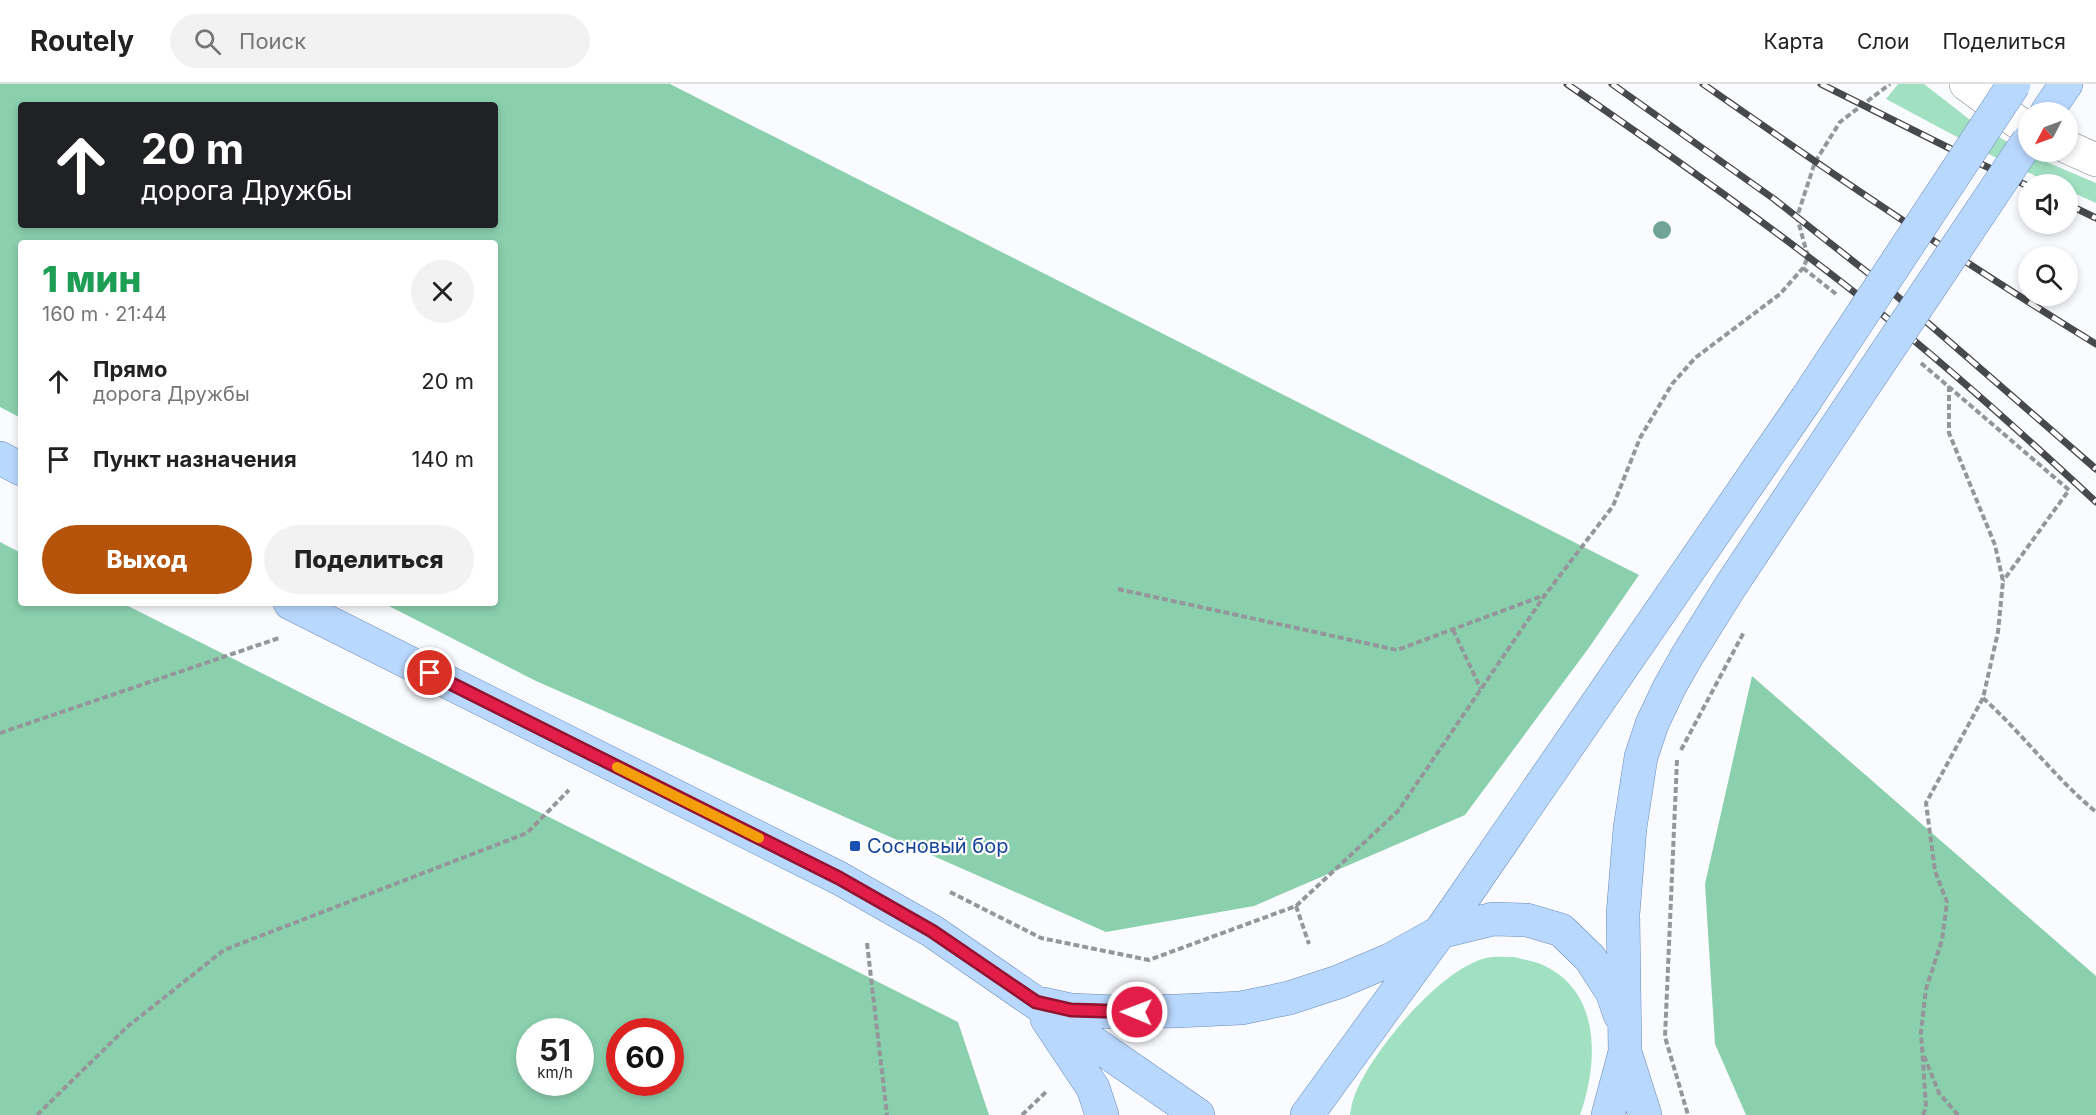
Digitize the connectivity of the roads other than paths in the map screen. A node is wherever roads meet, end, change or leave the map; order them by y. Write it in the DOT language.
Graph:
graph roads {
  1 [pos="1966,84"];
  2 [pos="2014,84"];
  3 [pos="2066,84"];
  4 [pos="2054,102"];
  5 [pos="2018,122"];
  6 [pos="2078,152"];
  7 [pos="2018,156"];
  8 [pos="2096,160"];
  9 [pos="0,458"];
  10 [pos="18,467"];
  11 [pos="296,606"];
  12 [pos="1440,932"];
  13 [pos="1036,1002"];
  14 [pos="1624,1039"];
  15 [pos="1342,1065"];
  16 [pos="1102,1115"];
  17 [pos="1198,1115"];
  18 [pos="1307,1115"];
  19 [pos="1332,1115"];
  20 [pos="1608,1115"];
  21 [pos="1645,1115"];
  1 -- 5 [label="street"];
  2 -- 12 [label="main road, bridge"];
  3 -- 4 [label="main road"];
  6 -- 8 [label="street"];
  7 -- 14 [label="main road, bridge"];
  9 -- 10 [label="main road"];
  11 -- 13 [label="main road"];
  12 -- 13 [label="main road"];
  12 -- 14 [label="main road"];
  12 -- 15 [label="main road"];
  13 -- 16 [label="main road"];
  13 -- 17 [label="main road"];
  14 -- 20 [label="main road"];
  14 -- 21 [label="main road"];
  15 -- 18 [label="main road"];
  15 -- 19 [label="main road"];
}
